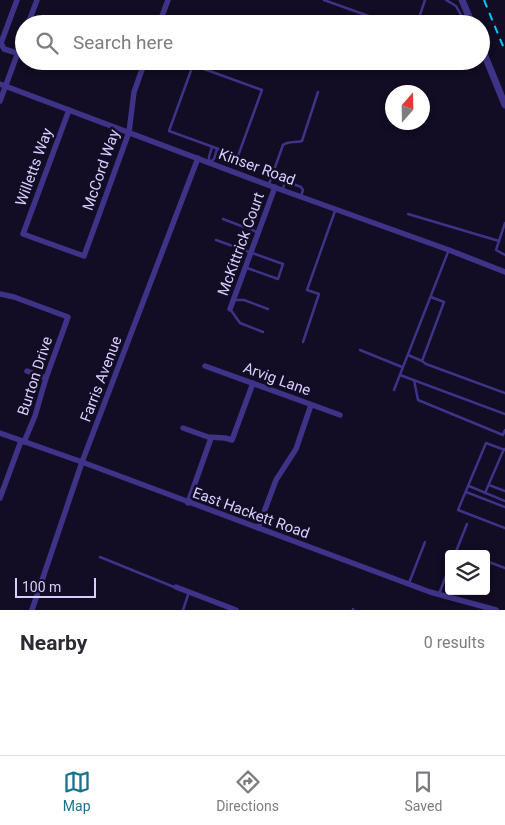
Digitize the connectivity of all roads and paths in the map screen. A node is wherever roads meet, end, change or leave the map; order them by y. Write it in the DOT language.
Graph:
graph roads {
  1 [pos="17,0"];
  2 [pos="37,0"];
  3 [pos="168,0"];
  4 [pos="324,0"];
  5 [pos="425,0"];
  6 [pos="446,0"];
  7 [pos="462,0"];
  8 [pos="31,15"];
  9 [pos="162,15"];
  10 [pos="366,15"];
  11 [pos="420,15"];
  12 [pos="461,15"];
  13 [pos="469,15"];
  14 [pos="15,52"];
  15 [pos="15,58"];
  16 [pos="490,68"];
  17 [pos="142,70"];
  18 [pos="191,70"];
  19 [pos="207,70"];
  20 [pos="3,85"];
  21 [pos="318,92"];
  22 [pos="0,101"];
  23 [pos="505,105"];
  24 [pos="69,110"];
  25 [pos="129,132"];
  26 [pos="212,147"];
  27 [pos="217,149"];
  28 [pos="198,158"];
  29 [pos="209,162"];
  30 [pos="272,177"];
  31 [pos="285,182"];
  32 [pos="268,185"];
  33 [pos="275,187"];
  34 [pos="283,190"];
  35 [pos="301,197"];
  36 [pos="336,209"];
  37 [pos="408,214"];
  38 [pos="222,218"];
  39 [pos="505,224"];
  40 [pos="259,232"];
  41 [pos="216,240"];
  42 [pos="499,241"];
  43 [pos="449,250"];
  44 [pos="251,252"];
  45 [pos="505,255"];
  46 [pos="84,256"];
  47 [pos="246,267"];
  48 [pos="505,272"];
  49 [pos="0,294"];
  50 [pos="431,297"];
  51 [pos="234,300"];
  52 [pos="230,309"];
  53 [pos="268,309"];
  54 [pos="263,332"];
  55 [pos="303,342"];
  56 [pos="360,350"];
  57 [pos="408,356"];
  58 [pos="422,361"];
  59 [pos="205,366"];
  60 [pos="403,367"];
  61 [pos="27,371"];
  62 [pos="400,375"];
  63 [pos="46,378"];
  64 [pos="414,380"];
  65 [pos="253,383"];
  66 [pos="394,390"];
  67 [pos="505,393"];
  68 [pos="312,405"];
  69 [pos="505,414"];
  70 [pos="340,415"];
  71 [pos="182,428"];
  72 [pos="505,430"];
  73 [pos="0,433"];
  74 [pos="211,438"];
  75 [pos="23,442"];
  76 [pos="504,450"];
  77 [pos="82,462"];
  78 [pos="489,485"];
  79 [pos="468,486"];
  80 [pos="505,491"];
  81 [pos="466,492"];
  82 [pos="485,493"];
  83 [pos="0,498"];
  84 [pos="505,501"];
  85 [pos="188,503"];
  86 [pos="505,507"];
  87 [pos="467,524"];
  88 [pos="258,528"];
  89 [pos="505,528"];
  90 [pos="425,542"];
  91 [pos="457,550"];
  92 [pos="100,557"];
  93 [pos="490,562"];
  94 [pos="505,568"];
  95 [pos="445,578"];
  96 [pos="409,584"];
  97 [pos="176,588"];
  98 [pos="189,592"];
  99 [pos="438,595"];
  100 [pos="32,610"];
  101 [pos="183,610"];
  102 [pos="236,610"];
  103 [pos="496,610"];
  1 -- 14 [label="street"];
  2 -- 8 [label="street"];
  3 -- 9 [label="street"];
  4 -- 10 [label="lane"];
  5 -- 11 [label="lane"];
  6 -- 12 [label="lane"];
  7 -- 13 [label="street"];
  15 -- 20 [label="street"];
  16 -- 23 [label="street"];
  17 -- 25 [label="street, McCord Way"];
  18 -- 26 [label="lane"];
  19 -- 27 [label="lane"];
  20 -- 22 [label="street"];
  20 -- 24 [label="street, Kinser Road"];
  21 -- 30 [label="lane"];
  24 -- 25 [label="street, Kinser Road"];
  24 -- 46 [label="street, Willetts Way"];
  25 -- 28 [label="street, Kinser Road"];
  25 -- 46 [label="street, McCord Way"];
  26 -- 27 [label="lane"];
  26 -- 29 [label="lane"];
  27 -- 29 [label="lane"];
  28 -- 29 [label="street, Kinser Road"];
  28 -- 77 [label="street, Farris Avenue"];
  29 -- 32 [label="street, Kinser Road"];
  30 -- 31 [label="lane"];
  30 -- 32 [label="lane"];
  31 -- 34 [label="lane"];
  31 -- 35 [label="lane"];
  32 -- 33 [label="street, Kinser Road"];
  33 -- 34 [label="street, Kinser Road"];
  33 -- 40 [label="street, McKittrick Court"];
  34 -- 35 [label="street, Kinser Road"];
  35 -- 36 [label="street, Kinser Road"];
  36 -- 43 [label="street, Kinser Road"];
  36 -- 55 [label="lane"];
  37 -- 42 [label="lane"];
  38 -- 40 [label="lane"];
  39 -- 42 [label="lane"];
  40 -- 44 [label="street, McKittrick Court"];
  41 -- 44 [label="lane"];
  42 -- 45 [label="lane"];
  43 -- 48 [label="street, Kinser Road"];
  43 -- 50 [label="lane"];
  44 -- 47 [label="street, McKittrick Court"];
  44 -- 47 [label="lane"];
  47 -- 51 [label="street, McKittrick Court"];
  49 -- 63 [label="street, Burton Drive"];
  50 -- 57 [label="lane"];
  50 -- 58 [label="lane"];
  51 -- 52 [label="street, McKittrick Court"];
  51 -- 53 [label="lane"];
  52 -- 54 [label="lane"];
  56 -- 60 [label="lane"];
  57 -- 58 [label="lane"];
  57 -- 60 [label="lane"];
  58 -- 67 [label="lane"];
  59 -- 65 [label="street, Arvig Lane"];
  60 -- 62 [label="lane"];
  61 -- 63 [label="street"];
  62 -- 64 [label="lane"];
  62 -- 66 [label="lane"];
  63 -- 75 [label="street, Burton Drive"];
  64 -- 69 [label="lane"];
  64 -- 72 [label="lane"];
  65 -- 68 [label="street, Arvig Lane"];
  65 -- 74 [label="street"];
  68 -- 70 [label="street, Arvig Lane"];
  68 -- 88 [label="street"];
  71 -- 74 [label="street"];
  73 -- 75 [label="street, East Hackett Road"];
  74 -- 85 [label="street"];
  75 -- 77 [label="street, East Hackett Road"];
  75 -- 83 [label="street, Burton Drive"];
  76 -- 78 [label="lane"];
  76 -- 79 [label="lane"];
  77 -- 85 [label="street, East Hackett Road"];
  77 -- 100 [label="street, Farris Avenue"];
  78 -- 80 [label="lane"];
  78 -- 82 [label="lane"];
  79 -- 81 [label="lane"];
  79 -- 82 [label="lane"];
  81 -- 86 [label="lane"];
  81 -- 89 [label="lane"];
  82 -- 84 [label="lane"];
  85 -- 88 [label="street, East Hackett Road"];
  87 -- 91 [label="lane"];
  88 -- 96 [label="street, East Hackett Road"];
  90 -- 96 [label="lane"];
  92 -- 97 [label="lane"];
  93 -- 94 [label="lane"];
  95 -- 99 [label="lane"];
  96 -- 99 [label="street, East Hackett Road"];
  97 -- 98 [label="street"];
  98 -- 101 [label="lane"];
  98 -- 102 [label="street"];
  99 -- 103 [label="street, East Hackett Road"];
}
